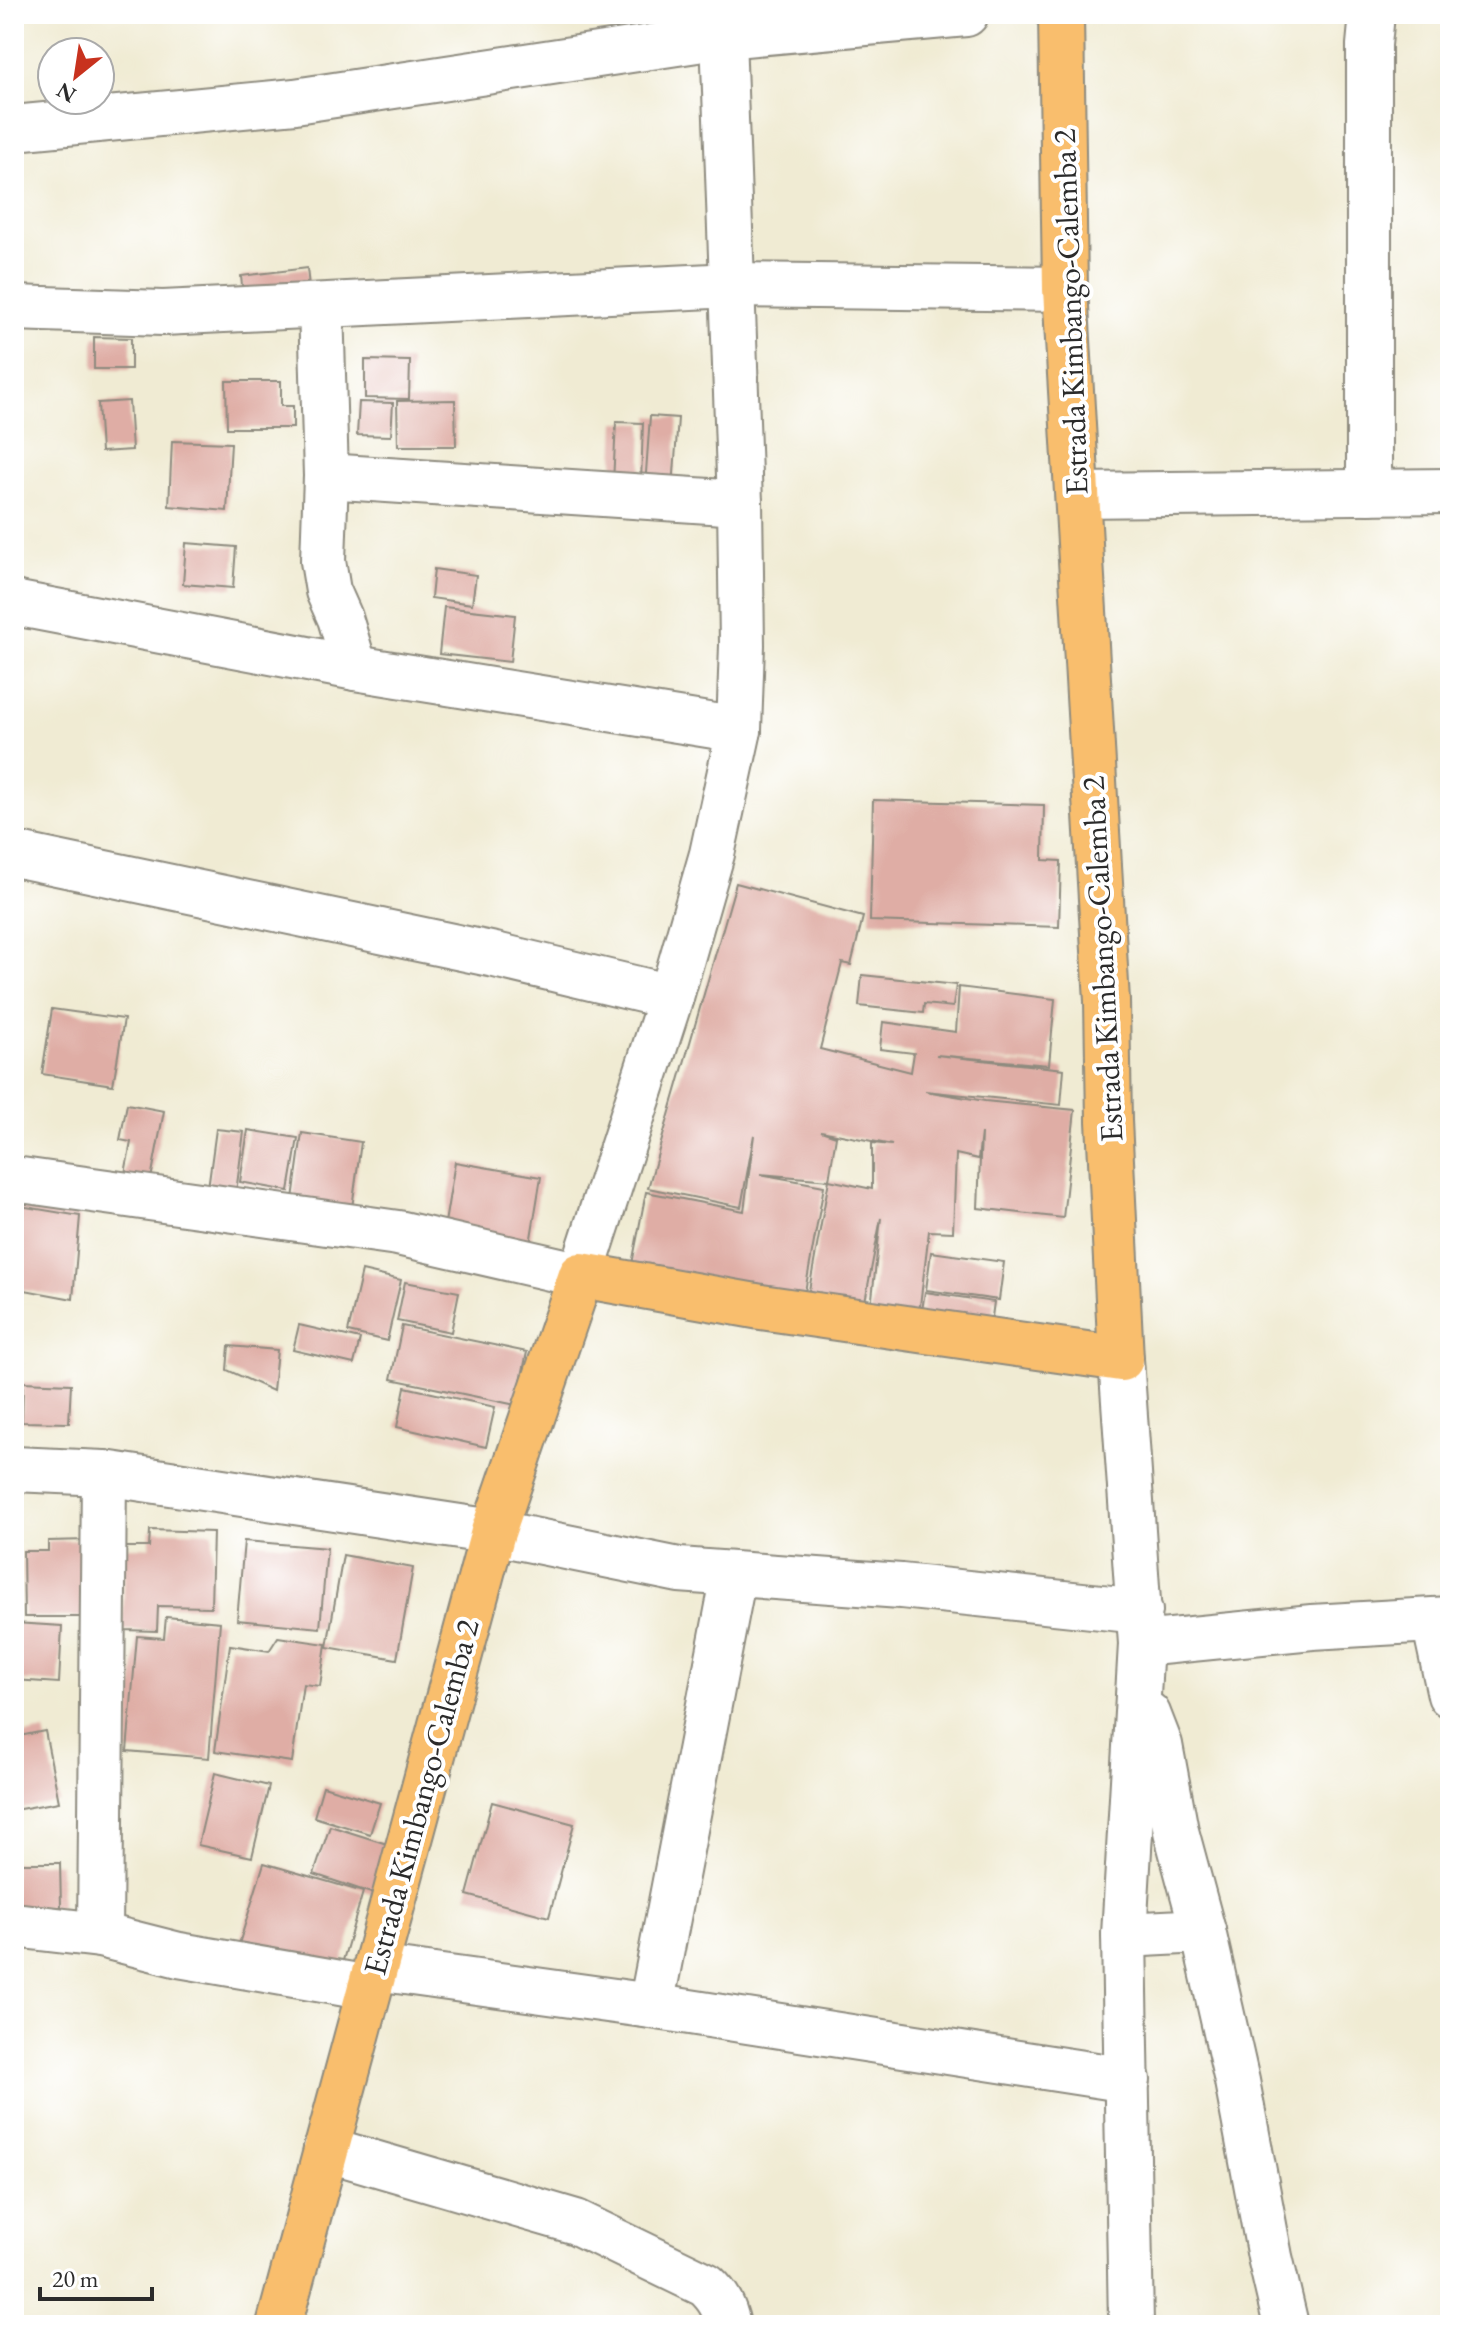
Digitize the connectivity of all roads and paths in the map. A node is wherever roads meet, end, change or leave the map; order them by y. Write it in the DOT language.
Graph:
graph roads {
  1 [pos="966,14"];
  2 [pos="1061,14"];
  3 [pos="1372,14"];
  4 [pos="723,25"];
  5 [pos="14,128"];
  6 [pos="732,285"];
  7 [pos="1065,289"];
  8 [pos="321,306"];
  9 [pos="14,308"];
  10 [pos="326,476"];
  11 [pos="1450,491"];
  12 [pos="1369,492"];
  13 [pos="1078,495"];
  14 [pos="740,503"];
  15 [pos="14,603"];
  16 [pos="355,668"];
  17 [pos="739,730"];
  18 [pos="14,854"];
  19 [pos="671,997"];
  20 [pos="14,1179"];
  21 [pos="581,1275"];
  22 [pos="1121,1359"];
  23 [pos="14,1469"];
  24 [pos="104,1473"];
  25 [pos="493,1532"];
  26 [pos="734,1575"];
  27 [pos="1442,1620"];
  28 [pos="1140,1628"];
  29 [pos="1138,1690"];
  30 [pos="1450,1695"];
  31 [pos="14,1925"];
  32 [pos="1203,1931"];
  33 [pos="100,1935"];
  34 [pos="1124,1935"];
  35 [pos="373,1978"];
  36 [pos="651,2006"];
  37 [pos="1128,2080"];
  38 [pos="326,2149"];
  39 [pos="279,2325"];
  40 [pos="728,2325"];
  41 [pos="1131,2325"];
  42 [pos="1286,2325"];
  1 -- 4 [label="street"];
  2 -- 7 [label="main road, Estrada Kimbango-Calemba 2"];
  3 -- 12 [label="street"];
  4 -- 5 [label="street"];
  4 -- 6 [label="street, Estrada Kimbango-Calemba 2"];
  6 -- 7 [label="street"];
  6 -- 8 [label="street"];
  6 -- 14 [label="street, Estrada Kimbango-Calemba 2"];
  7 -- 13 [label="main road, Estrada Kimbango-Calemba 2"];
  8 -- 9 [label="street"];
  8 -- 10 [label="street"];
  10 -- 14 [label="street"];
  10 -- 16 [label="street"];
  11 -- 12 [label="street"];
  12 -- 13 [label="street"];
  13 -- 22 [label="main road, Estrada Kimbango-Calemba 2"];
  14 -- 17 [label="street, Estrada Kimbango-Calemba 2"];
  15 -- 16 [label="street"];
  16 -- 17 [label="street"];
  17 -- 19 [label="street, Estrada Kimbango-Calemba 2"];
  18 -- 19 [label="street"];
  19 -- 21 [label="street, Estrada Kimbango-Calemba 2"];
  20 -- 21 [label="street"];
  21 -- 22 [label="main road"];
  21 -- 25 [label="main road, Estrada Kimbango-Calemba 2"];
  22 -- 28 [label="street"];
  23 -- 24 [label="street"];
  24 -- 25 [label="street"];
  24 -- 33 [label="street"];
  25 -- 26 [label="street"];
  25 -- 35 [label="main road, Estrada Kimbango-Calemba 2"];
  26 -- 28 [label="street"];
  26 -- 36 [label="street"];
  27 -- 28 [label="street"];
  27 -- 30 [label="street"];
  28 -- 29 [label="street"];
  29 -- 32 [label="street"];
  29 -- 34 [label="street"];
  31 -- 33 [label="street"];
  32 -- 34 [label="street"];
  32 -- 42 [label="street"];
  33 -- 35 [label="street"];
  34 -- 37 [label="street"];
  35 -- 36 [label="street"];
  35 -- 38 [label="main road, Estrada Kimbango-Calemba 2"];
  36 -- 37 [label="street"];
  37 -- 41 [label="street"];
  38 -- 39 [label="main road, Estrada Kimbango-Calemba 2"];
  38 -- 40 [label="street"];
}
